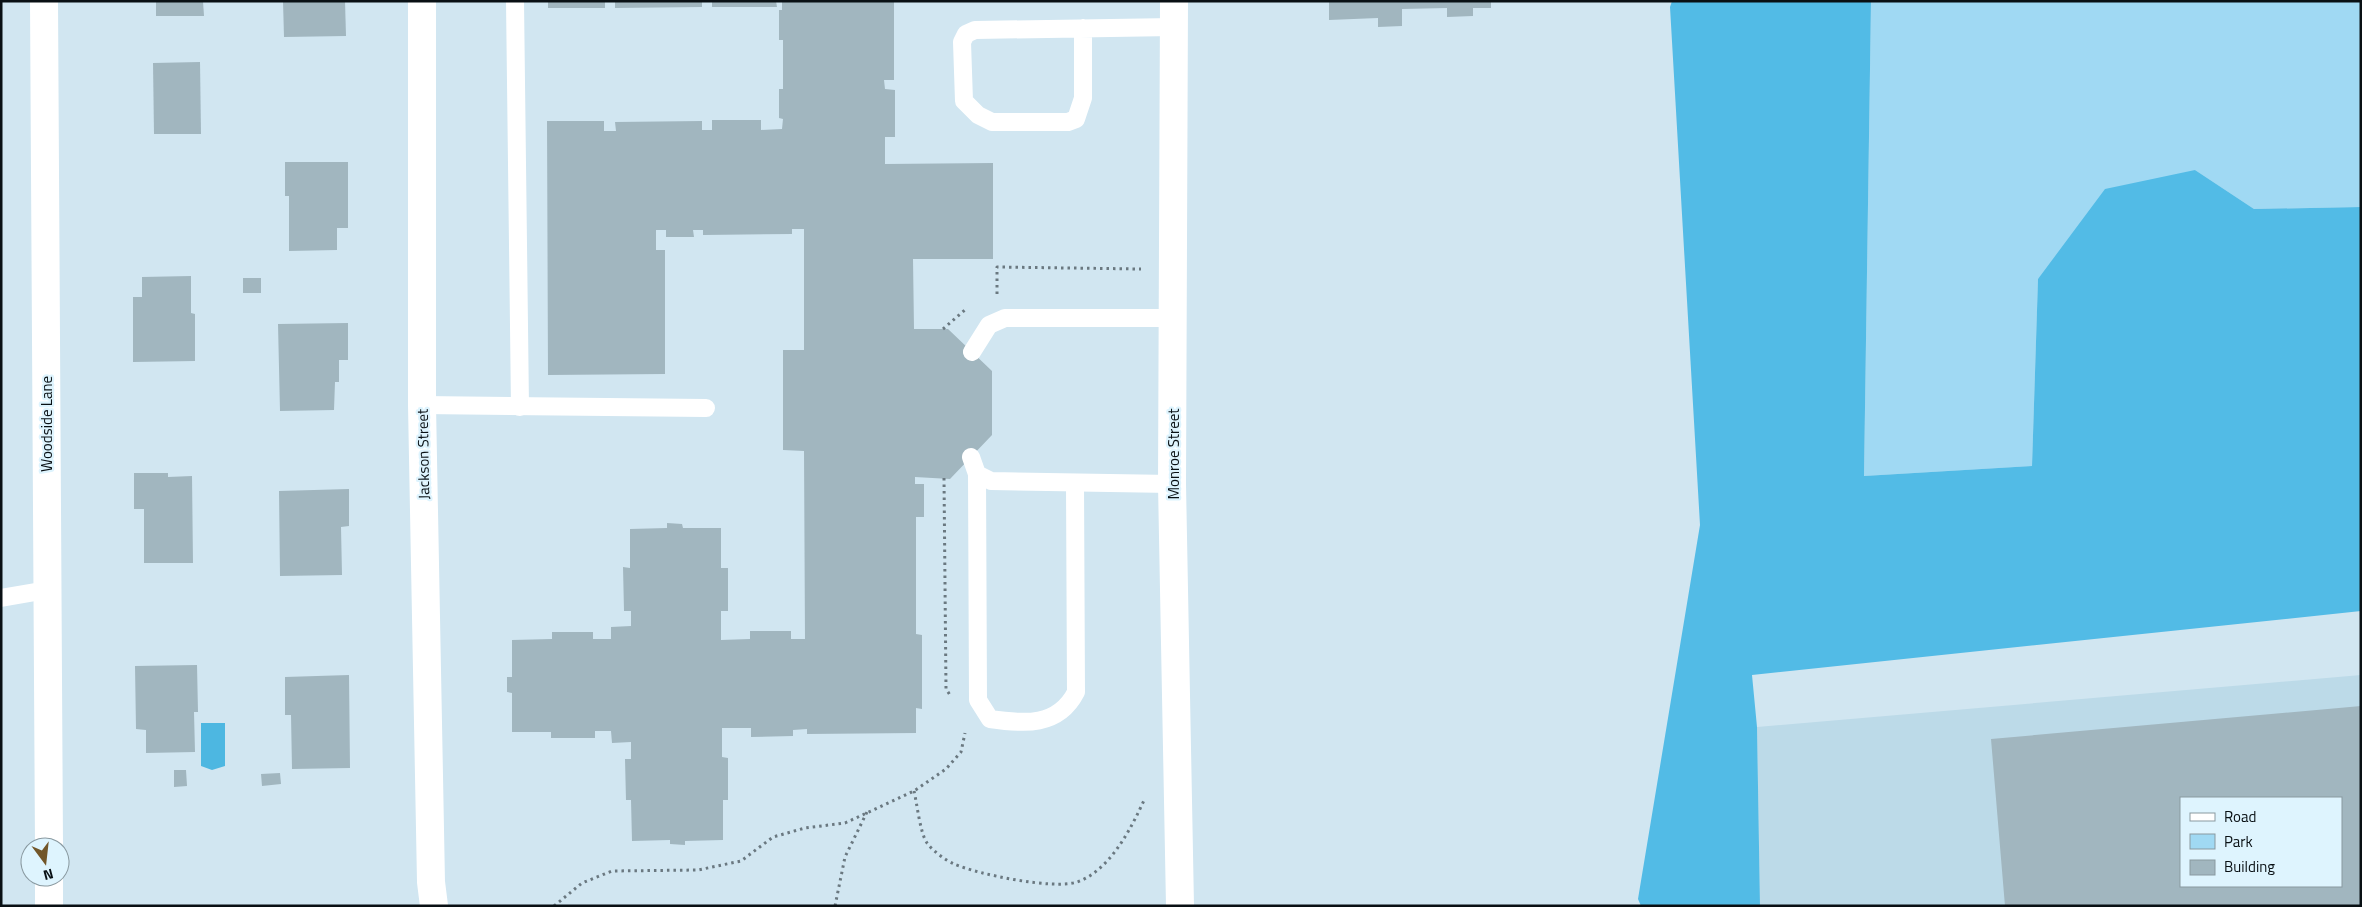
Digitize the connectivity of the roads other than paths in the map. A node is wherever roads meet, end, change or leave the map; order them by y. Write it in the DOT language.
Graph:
graph roads {
  1 [pos="44,1"];
  2 [pos="422,1"];
  3 [pos="515,1"];
  4 [pos="1174,14"];
  5 [pos="1083,28"];
  6 [pos="1172,318"];
  7 [pos="972,352"];
  8 [pos="422,405"];
  9 [pos="520,407"];
  10 [pos="706,408"];
  11 [pos="971,457"];
  12 [pos="977,474"];
  13 [pos="1075,484"];
  14 [pos="1172,484"];
  15 [pos="47,590"];
  16 [pos="1,598"];
  17 [pos="49,837"];
  18 [pos="49,887"];
  19 [pos="49,906"];
  20 [pos="434,906"];
  21 [pos="1180,906"];
  1 -- 15 [label="street, Woodside Lane"];
  2 -- 8 [label="street, Jackson Street"];
  3 -- 9 [label="lane"];
  4 -- 5 [label="lane"];
  4 -- 6 [label="street, Monroe Street"];
  5 -- 5 [label="lane"];
  6 -- 7 [label="lane"];
  6 -- 14 [label="street, Monroe Street"];
  8 -- 9 [label="lane"];
  8 -- 20 [label="street, Jackson Street"];
  9 -- 10 [label="lane"];
  11 -- 12 [label="lane"];
  12 -- 13 [label="lane"];
  12 -- 13 [label="lane"];
  13 -- 14 [label="lane"];
  14 -- 21 [label="street, Monroe Street"];
  15 -- 16 [label="lane"];
  15 -- 17 [label="street, Woodside Lane"];
  18 -- 19 [label="street"];
}
